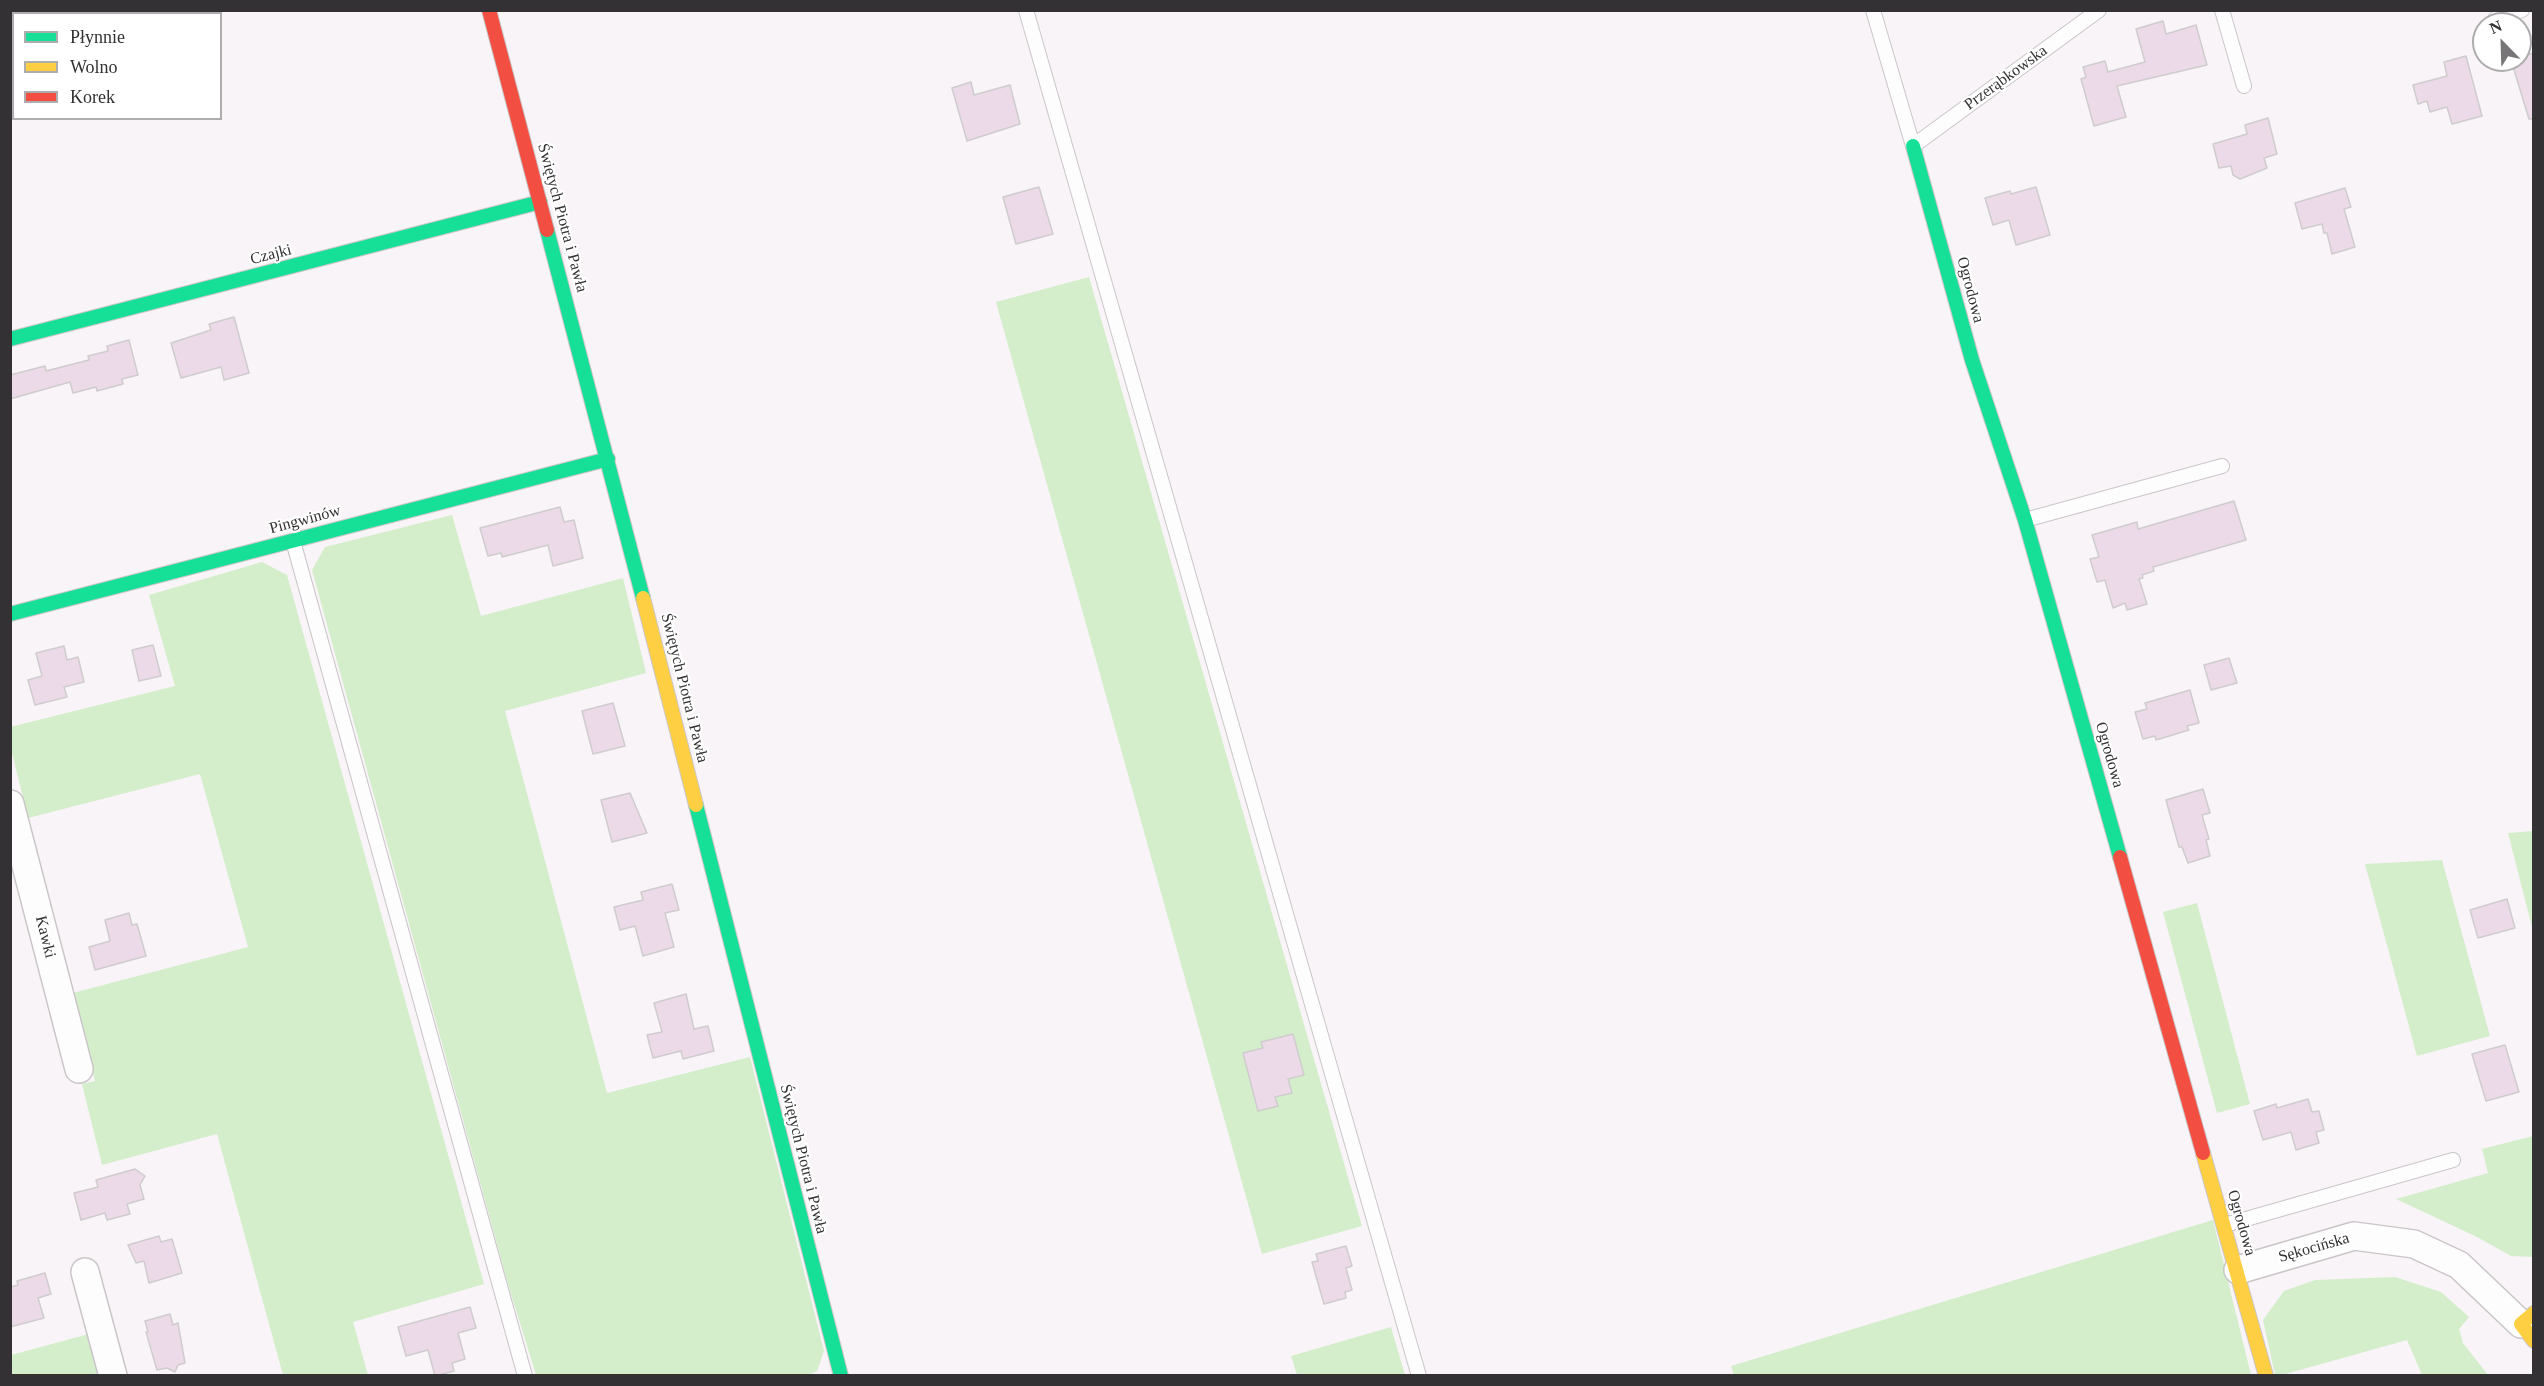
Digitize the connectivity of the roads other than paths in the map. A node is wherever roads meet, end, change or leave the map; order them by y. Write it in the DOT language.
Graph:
graph roads {
  1 [pos="489,10"];
  2 [pos="1026,10"];
  3 [pos="1873,10"];
  4 [pos="2099,10"];
  5 [pos="2222,10"];
  6 [pos="2244,86"];
  7 [pos="1912,146"];
  8 [pos="540,202"];
  9 [pos="10,339"];
  10 [pos="609,459"];
  11 [pos="2222,466"];
  12 [pos="2025,520"];
  13 [pos="292,541"];
  14 [pos="10,614"];
  15 [pos="10,804"];
  16 [pos="79,1070"];
  17 [pos="2453,1160"];
  18 [pos="2225,1225"];
  19 [pos="2238,1270"];
  20 [pos="85,1272"];
  21 [pos="2529,1326"];
  22 [pos="113,1376"];
  23 [pos="525,1376"];
  24 [pos="841,1376"];
  25 [pos="1419,1376"];
  26 [pos="2266,1376"];
  1 -- 8 [label="street, Świętych Piotra i Pawła"];
  2 -- 25 [label="lane"];
  3 -- 7 [label="lane"];
  4 -- 7 [label="lane, Przerąbkowska"];
  5 -- 6 [label="lane"];
  7 -- 12 [label="street, Ogrodowa"];
  8 -- 9 [label="street, Czajki"];
  8 -- 10 [label="street, Świętych Piotra i Pawła"];
  10 -- 13 [label="street, Pingwinów"];
  10 -- 24 [label="street, Świętych Piotra i Pawła"];
  11 -- 12 [label="lane"];
  12 -- 18 [label="street, Ogrodowa"];
  13 -- 14 [label="street, Pingwinów"];
  13 -- 23 [label="lane"];
  15 -- 16 [label="street, Kawki"];
  17 -- 18 [label="lane"];
  18 -- 19 [label="street, Ogrodowa"];
  19 -- 21 [label="street, Sękocińska"];
  19 -- 26 [label="street, Ogrodowa"];
  20 -- 22 [label="street"];
}
